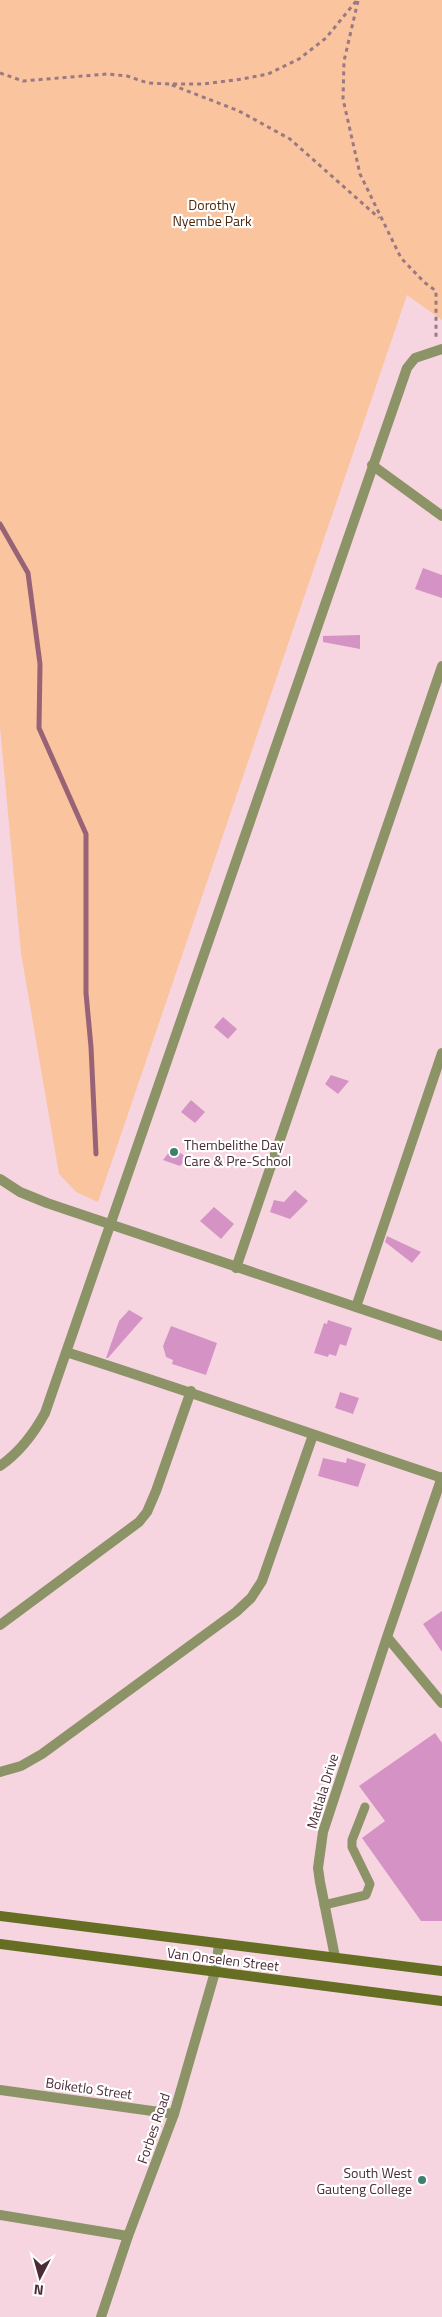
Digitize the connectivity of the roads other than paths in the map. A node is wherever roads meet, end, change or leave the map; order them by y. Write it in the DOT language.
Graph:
graph roads {
  1 [pos="440,349"];
  2 [pos="372,465"];
  3 [pos="442,516"];
  4 [pos="442,666"];
  5 [pos="442,1053"];
  6 [pos="0,1180"];
  7 [pos="112,1224"];
  8 [pos="236,1268"];
  9 [pos="356,1308"];
  10 [pos="442,1336"];
  11 [pos="66,1352"];
  12 [pos="191,1392"];
  13 [pos="313,1435"];
  14 [pos="0,1466"];
  15 [pos="442,1477"];
  16 [pos="0,1626"];
  17 [pos="387,1637"];
  18 [pos="442,1703"];
  19 [pos="0,1772"];
  20 [pos="365,1807"];
  21 [pos="324,1905"];
  22 [pos="0,1916"];
  23 [pos="0,1944"];
  24 [pos="219,1945"];
  25 [pos="336,1957"];
  26 [pos="215,1972"];
  27 [pos="442,1972"];
  28 [pos="442,2001"];
  29 [pos="0,2090"];
  30 [pos="174,2114"];
  31 [pos="0,2215"];
  32 [pos="128,2236"];
  33 [pos="101,2317"];
  1 -- 2 [label="street"];
  2 -- 3 [label="street"];
  2 -- 7 [label="street"];
  4 -- 8 [label="street"];
  5 -- 9 [label="street"];
  6 -- 7 [label="street"];
  7 -- 8 [label="street"];
  7 -- 11 [label="street"];
  8 -- 9 [label="street"];
  9 -- 10 [label="street"];
  11 -- 12 [label="street"];
  11 -- 14 [label="street"];
  12 -- 13 [label="street"];
  12 -- 16 [label="street"];
  13 -- 15 [label="street"];
  13 -- 19 [label="street"];
  15 -- 17 [label="street, Matlala Drive"];
  17 -- 18 [label="street"];
  17 -- 21 [label="street, Matlala Drive"];
  20 -- 21 [label="lane"];
  21 -- 25 [label="street, Matlala Drive"];
  22 -- 24 [label="main road, Van Onselen Street"];
  23 -- 26 [label="main road, Van Onselen Street"];
  24 -- 25 [label="main road, Van Onselen Street"];
  24 -- 26 [label="street, Forbes Road"];
  25 -- 27 [label="main road, Van Onselen Street"];
  26 -- 28 [label="main road, Van Onselen Street"];
  26 -- 30 [label="street, Forbes Road"];
  29 -- 30 [label="street, Boiketlo Street"];
  30 -- 32 [label="street, Forbes Road"];
  31 -- 32 [label="street"];
  32 -- 33 [label="street, Forbes Road"];
}
